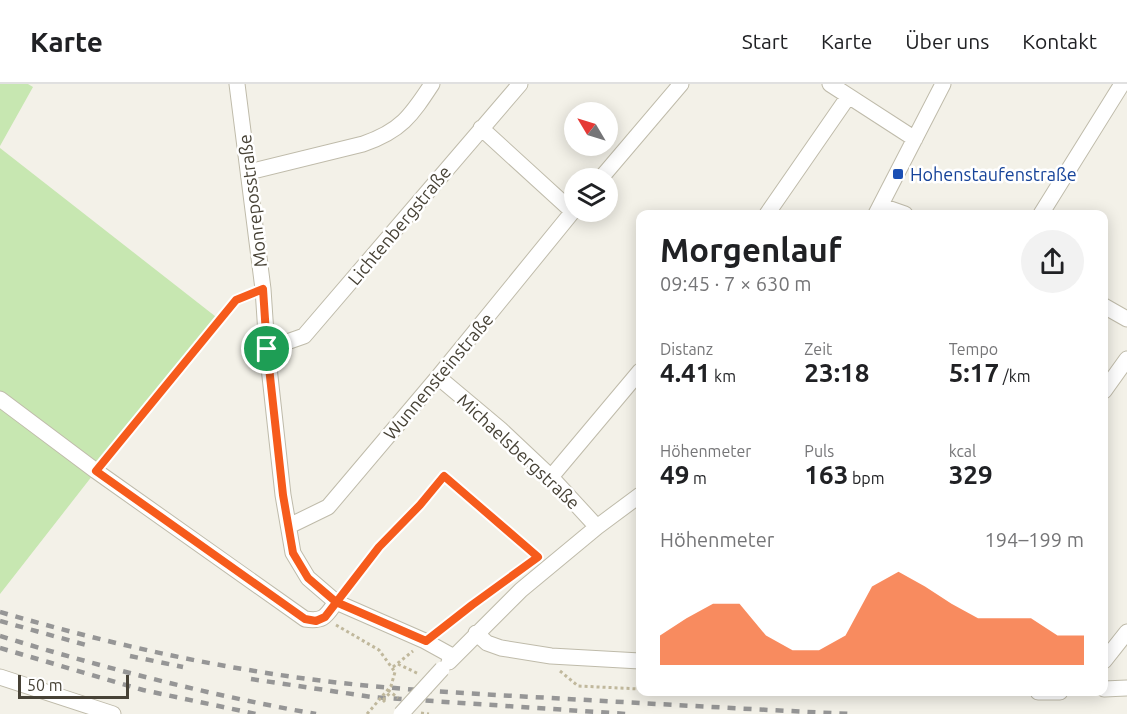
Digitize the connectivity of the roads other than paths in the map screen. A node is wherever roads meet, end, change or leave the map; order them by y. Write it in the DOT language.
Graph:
graph roads {
  1 [pos="237,84"];
  2 [pos="432,84"];
  3 [pos="520,84"];
  4 [pos="681,84"];
  5 [pos="830,84"];
  6 [pos="943,84"];
  7 [pos="1122,84"];
  8 [pos="848,97"];
  9 [pos="481,128"];
  10 [pos="915,139"];
  11 [pos="610,168"];
  12 [pos="249,172"];
  13 [pos="564,202"];
  14 [pos="770,210"];
  15 [pos="879,210"];
  16 [pos="1043,210"];
  17 [pos="565,222"];
  18 [pos="1108,308"];
  19 [pos="1127,319"];
  20 [pos="267,349"];
  21 [pos="1127,359"];
  22 [pos="636,376"];
  23 [pos="438,377"];
  24 [pos="1108,385"];
  25 [pos="0,399"];
  26 [pos="551,477"];
  27 [pos="636,498"];
  28 [pos="288,526"];
  29 [pos="597,527"];
  30 [pos="336,602"];
  31 [pos="1127,632"];
  32 [pos="477,633"];
  33 [pos="1108,656"];
  34 [pos="454,657"];
  35 [pos="636,661"];
  36 [pos="0,677"];
  37 [pos="1127,688"];
  38 [pos="1108,689"];
  39 [pos="401,708"];
  40 [pos="113,714"];
  1 -- 12 [label="street, Monreposstraße"];
  2 -- 12 [label="street"];
  3 -- 9 [label="street, Lichtenbergstraße"];
  4 -- 11 [label="street"];
  5 -- 8 [label="street"];
  6 -- 10 [label="street"];
  7 -- 16 [label="street"];
  8 -- 10 [label="street"];
  8 -- 14 [label="street"];
  9 -- 13 [label="street"];
  9 -- 20 [label="street, Lichtenbergstraße"];
  10 -- 15 [label="street"];
  12 -- 20 [label="street, Monreposstraße"];
  17 -- 23 [label="street, Wunnensteinstraße"];
  18 -- 19 [label="street"];
  20 -- 28 [label="street, Monreposstraße"];
  21 -- 24 [label="street"];
  22 -- 26 [label="street"];
  23 -- 26 [label="street, Michaelsbergstraße"];
  23 -- 28 [label="street, Wunnensteinstraße"];
  25 -- 30 [label="street"];
  26 -- 29 [label="street, Michaelsbergstraße"];
  27 -- 29 [label="street"];
  28 -- 30 [label="street, Monreposstraße"];
  29 -- 32 [label="street"];
  30 -- 34 [label="street, Monreposstraße"];
  31 -- 33 [label="street"];
  32 -- 34 [label="street"];
  32 -- 35 [label="street"];
  34 -- 39 [label="street, bridge"];
  36 -- 40 [label="street"];
  37 -- 38 [label="street"];
}
